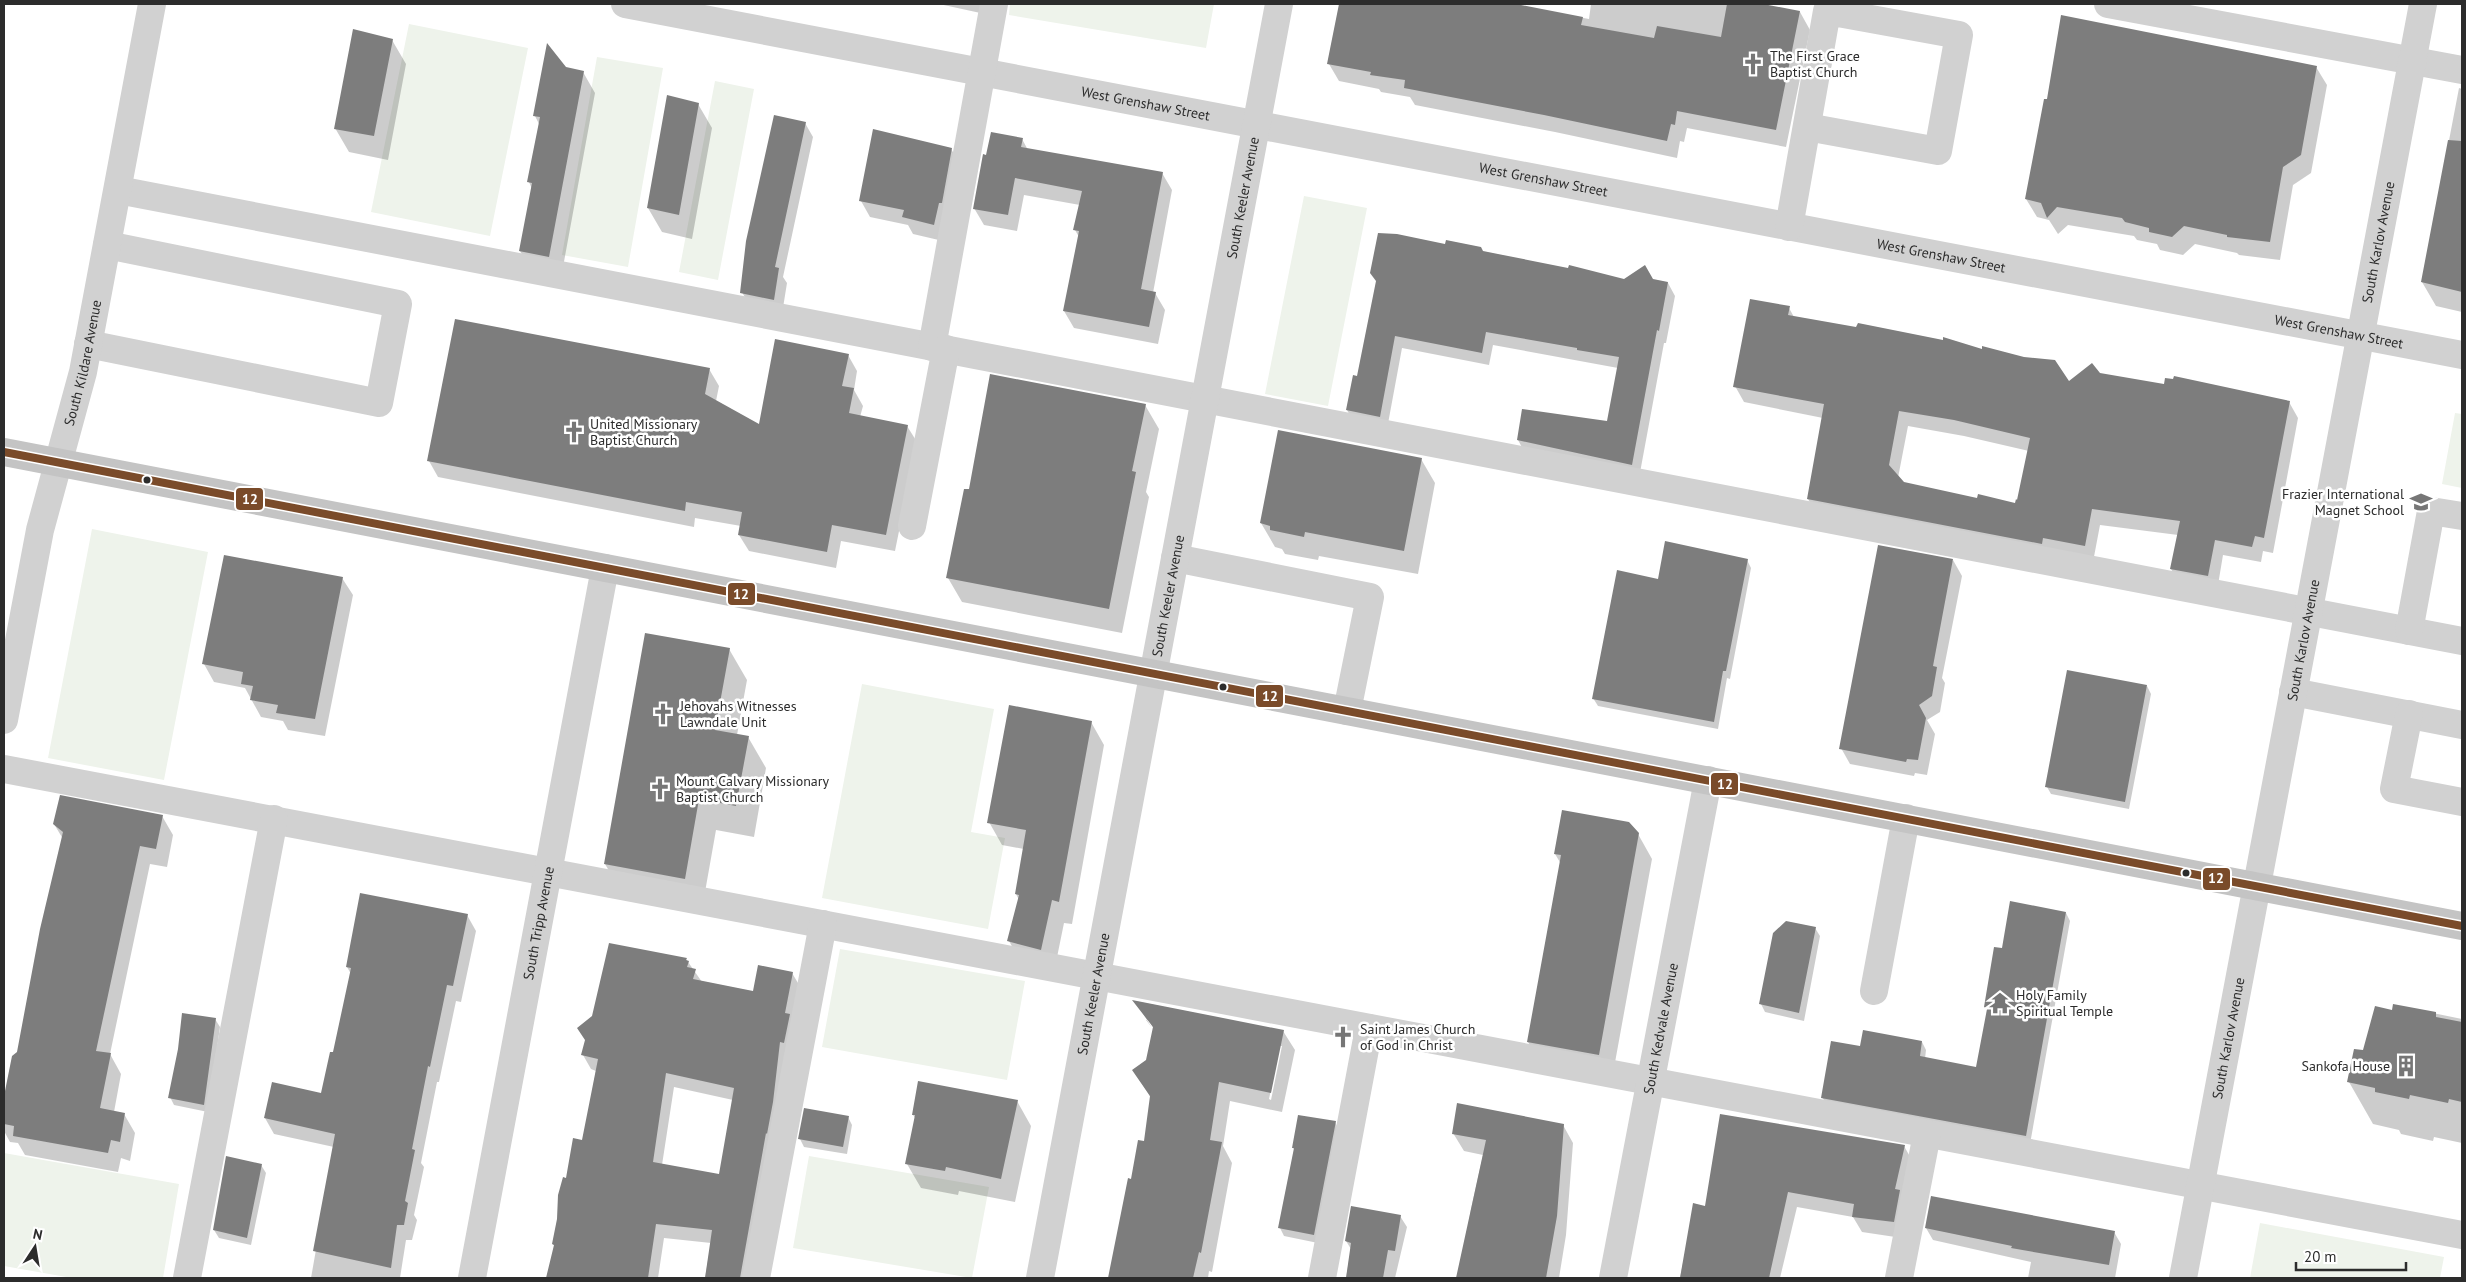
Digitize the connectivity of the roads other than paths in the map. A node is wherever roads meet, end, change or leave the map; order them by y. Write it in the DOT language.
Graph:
graph roads {
  1 [pos="152,4"];
  2 [pos="624,4"];
  3 [pos="994,4"];
  4 [pos="1280,4"];
  5 [pos="2108,4"];
  6 [pos="2423,4"];
  7 [pos="2412,60"];
  8 [pos="2462,70"];
  9 [pos="982,72"];
  10 [pos="1257,125"];
  11 [pos="1807,127"];
  12 [pos="118,190"];
  13 [pos="1789,227"];
  14 [pos="107,245"];
  15 [pos="2360,336"];
  16 [pos="88,344"];
  17 [pos="939,348"];
  18 [pos="2462,356"];
  19 [pos="1205,399"];
  20 [pos="4,452"];
  21 [pos="58,462"];
  22 [pos="2462,516"];
  23 [pos="912,526"];
  24 [pos="1175,558"];
  25 [pos="605,568"];
  26 [pos="2308,612"];
  27 [pos="2408,631"];
  28 [pos="2462,641"];
  29 [pos="1153,674"];
  30 [pos="2293,692"];
  31 [pos="1347,711"];
  32 [pos="2409,714"];
  33 [pos="4,720"];
  34 [pos="2462,725"];
  35 [pos="4,769"];
  36 [pos="1708,780"];
  37 [pos="2462,802"];
  38 [pos="1906,818"];
  39 [pos="274,819"];
  40 [pos="548,872"];
  41 [pos="2256,886"];
  42 [pos="823,924"];
  43 [pos="2462,926"];
  44 [pos="1096,976"];
  45 [pos="1874,991"];
  46 [pos="1369,1028"];
  47 [pos="1651,1081"];
  48 [pos="1927,1134"];
  49 [pos="2200,1186"];
  50 [pos="2462,1235"];
  51 [pos="187,1278"];
  52 [pos="472,1278"];
  53 [pos="756,1278"];
  54 [pos="1040,1278"];
  55 [pos="1322,1278"];
  56 [pos="1614,1278"];
  57 [pos="1900,1278"];
  58 [pos="2183,1278"];
  1 -- 12 [label="street, South Kildare Avenue"];
  2 -- 9 [label="street, West Grenshaw Street"];
  3 -- 9 [label="street"];
  4 -- 10 [label="street, South Keeler Avenue"];
  5 -- 7 [label="street"];
  6 -- 7 [label="street, South Karlov Avenue"];
  7 -- 8 [label="street"];
  7 -- 15 [label="street, South Karlov Avenue"];
  9 -- 10 [label="street, West Grenshaw Street"];
  9 -- 17 [label="street"];
  10 -- 13 [label="street, West Grenshaw Street"];
  10 -- 19 [label="street, South Keeler Avenue"];
  11 -- 11 [label="street"];
  11 -- 13 [label="street"];
  12 -- 14 [label="street, South Kildare Avenue"];
  12 -- 17 [label="street"];
  13 -- 15 [label="street, West Grenshaw Street"];
  14 -- 16 [label="street, South Kildare Avenue"];
  14 -- 16 [label="street"];
  15 -- 18 [label="street, West Grenshaw Street"];
  15 -- 26 [label="street, South Karlov Avenue"];
  16 -- 21 [label="street, South Kildare Avenue"];
  17 -- 19 [label="street"];
  17 -- 23 [label="street"];
  19 -- 24 [label="street, South Keeler Avenue"];
  19 -- 26 [label="street"];
  20 -- 21 [label="main road"];
  21 -- 25 [label="main road"];
  21 -- 33 [label="street, South Kildare Avenue"];
  22 -- 27 [label="street"];
  24 -- 29 [label="street, South Keeler Avenue"];
  24 -- 31 [label="street"];
  25 -- 29 [label="main road"];
  25 -- 40 [label="street, South Tripp Avenue"];
  26 -- 27 [label="street"];
  26 -- 30 [label="street, South Karlov Avenue"];
  27 -- 28 [label="street"];
  29 -- 31 [label="main road"];
  29 -- 44 [label="street, South Keeler Avenue"];
  30 -- 32 [label="street"];
  30 -- 41 [label="street, South Karlov Avenue"];
  31 -- 36 [label="main road"];
  32 -- 34 [label="street"];
  32 -- 37 [label="street"];
  35 -- 39 [label="street"];
  36 -- 38 [label="main road"];
  36 -- 47 [label="street, South Kedvale Avenue"];
  38 -- 41 [label="main road"];
  38 -- 45 [label="street"];
  39 -- 40 [label="street"];
  39 -- 51 [label="street"];
  40 -- 42 [label="street"];
  40 -- 52 [label="street, South Tripp Avenue"];
  41 -- 43 [label="main road"];
  41 -- 49 [label="street, South Karlov Avenue"];
  42 -- 44 [label="street"];
  42 -- 53 [label="street"];
  44 -- 46 [label="street"];
  44 -- 54 [label="street, South Keeler Avenue"];
  46 -- 47 [label="street"];
  46 -- 55 [label="street"];
  47 -- 48 [label="street"];
  47 -- 56 [label="street, South Kedvale Avenue"];
  48 -- 49 [label="street"];
  48 -- 57 [label="street"];
  49 -- 50 [label="street"];
  49 -- 58 [label="street, South Karlov Avenue"];
}
